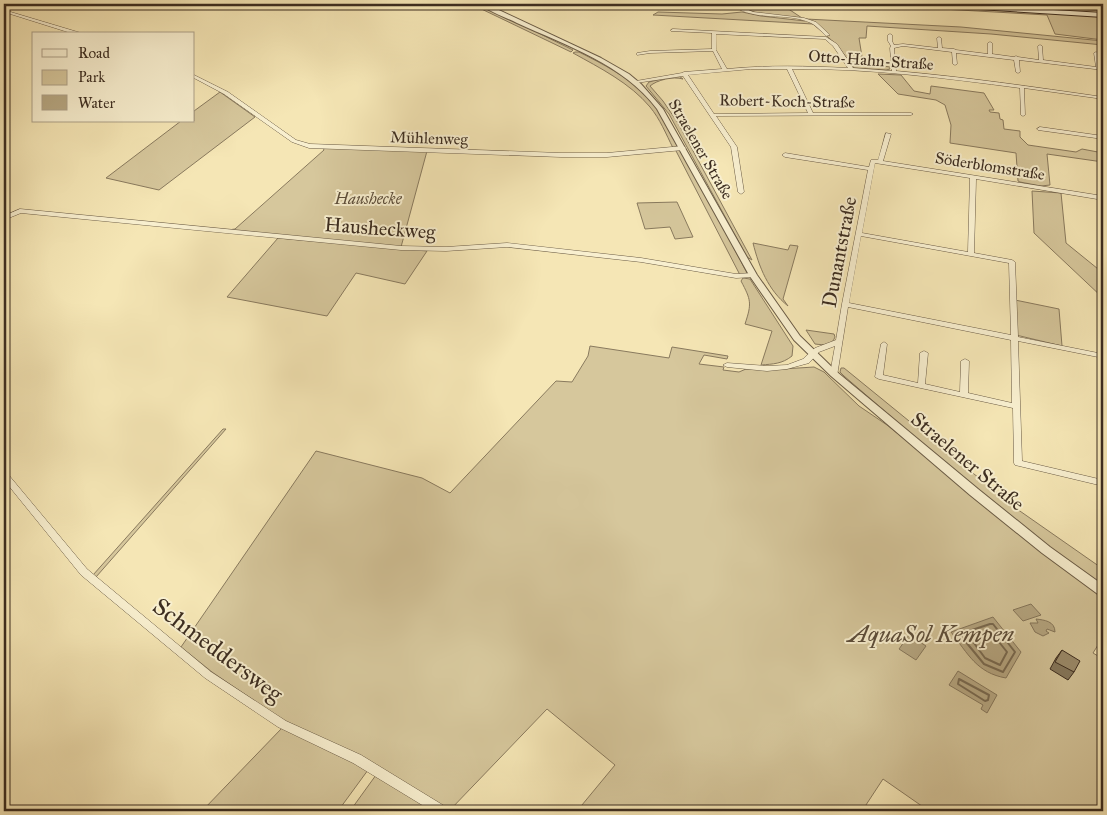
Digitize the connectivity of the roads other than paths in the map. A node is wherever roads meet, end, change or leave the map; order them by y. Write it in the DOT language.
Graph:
graph roads {
  1 [pos="482,4"];
  2 [pos="732,4"];
  3 [pos="931,4"];
  4 [pos="4,11"];
  5 [pos="1103,15"];
  6 [pos="674,30"];
  7 [pos="72,32"];
  8 [pos="714,33"];
  9 [pos="828,34"];
  10 [pos="890,35"];
  11 [pos="939,38"];
  12 [pos="990,43"];
  13 [pos="893,46"];
  14 [pos="1040,46"];
  15 [pos="940,49"];
  16 [pos="714,50"];
  17 [pos="954,50"];
  18 [pos="1096,53"];
  19 [pos="639,54"];
  20 [pos="990,54"];
  21 [pos="1016,58"];
  22 [pos="1041,61"];
  23 [pos="955,64"];
  24 [pos="789,68"];
  25 [pos="1100,69"];
  26 [pos="726,70"];
  27 [pos="852,70"];
  28 [pos="894,72"];
  29 [pos="1018,72"];
  30 [pos="684,73"];
  31 [pos="195,77"];
  32 [pos="636,82"];
  33 [pos="1022,86"];
  34 [pos="1103,98"];
  35 [pos="911,114"];
  36 [pos="811,115"];
  37 [pos="1023,115"];
  38 [pos="714,116"];
  39 [pos="1040,129"];
  40 [pos="888,134"];
  41 [pos="1103,138"];
  42 [pos="683,148"];
  43 [pos="785,155"];
  44 [pos="877,161"];
  45 [pos="872,169"];
  46 [pos="973,178"];
  47 [pos="740,192"];
  48 [pos="1103,198"];
  49 [pos="4,218"];
  50 [pos="859,234"];
  51 [pos="971,254"];
  52 [pos="754,276"];
  53 [pos="845,304"];
  54 [pos="1014,338"];
  55 [pos="839,341"];
  56 [pos="884,344"];
  57 [pos="924,353"];
  58 [pos="813,354"];
  59 [pos="1103,356"];
  60 [pos="965,361"];
  61 [pos="727,365"];
  62 [pos="834,374"];
  63 [pos="921,386"];
  64 [pos="964,395"];
  65 [pos="1016,406"];
  66 [pos="4,475"];
  67 [pos="1103,483"];
  68 [pos="1103,591"];
  69 [pos="442,811"];
  1 -- 32 [label="street, Straelener Straße"];
  2 -- 9 [label="street"];
  3 -- 5 [label="main road"];
  4 -- 7 [label="street"];
  6 -- 8 [label="street"];
  8 -- 16 [label="street"];
  8 -- 27 [label="street"];
  10 -- 13 [label="street"];
  11 -- 15 [label="street"];
  12 -- 20 [label="street"];
  13 -- 15 [label="street"];
  13 -- 28 [label="street"];
  14 -- 22 [label="street"];
  15 -- 17 [label="street"];
  16 -- 19 [label="street"];
  16 -- 26 [label="street"];
  17 -- 20 [label="street"];
  17 -- 23 [label="street"];
  18 -- 25 [label="street"];
  20 -- 21 [label="street"];
  21 -- 22 [label="street"];
  21 -- 29 [label="street"];
  22 -- 25 [label="street"];
  24 -- 26 [label="street, Otto-Hahn-Straße"];
  24 -- 27 [label="street, Otto-Hahn-Straße"];
  24 -- 36 [label="street"];
  26 -- 30 [label="street, Otto-Hahn-Straße"];
  27 -- 28 [label="street, Otto-Hahn-Straße"];
  28 -- 33 [label="street, Otto-Hahn-Straße"];
  30 -- 32 [label="street, Otto-Hahn-Straße"];
  30 -- 38 [label="street, Robert-Koch-Straße"];
  31 -- 42 [label="street, Mühlenweg"];
  32 -- 42 [label="street, Straelener Straße"];
  33 -- 34 [label="street, Otto-Hahn-Straße"];
  33 -- 37 [label="street"];
  35 -- 36 [label="street, Robert-Koch-Straße"];
  36 -- 38 [label="street, Robert-Koch-Straße"];
  38 -- 47 [label="street"];
  39 -- 41 [label="street"];
  40 -- 44 [label="street, Dunantstraße"];
  42 -- 52 [label="street, Straelener Straße"];
  43 -- 45 [label="street"];
  44 -- 45 [label="street, Dunantstraße"];
  44 -- 46 [label="street, Söderblomstraße"];
  45 -- 50 [label="street, Dunantstraße"];
  46 -- 48 [label="street, Söderblomstraße"];
  46 -- 51 [label="street"];
  49 -- 52 [label="street, Hausheckweg"];
  50 -- 51 [label="street"];
  50 -- 53 [label="street, Dunantstraße"];
  51 -- 54 [label="street"];
  52 -- 58 [label="street, Straelener Straße"];
  53 -- 54 [label="street"];
  53 -- 55 [label="street, Dunantstraße"];
  54 -- 59 [label="street"];
  54 -- 65 [label="street"];
  55 -- 58 [label="street"];
  55 -- 62 [label="street, Dunantstraße"];
  56 -- 63 [label="street"];
  57 -- 63 [label="street"];
  58 -- 61 [label="street"];
  58 -- 62 [label="street, Straelener Straße"];
  60 -- 64 [label="street"];
  62 -- 68 [label="street, Straelener Straße"];
  63 -- 64 [label="street"];
  64 -- 65 [label="street"];
  65 -- 67 [label="street"];
  66 -- 69 [label="street, Schmeddersweg"];
}
